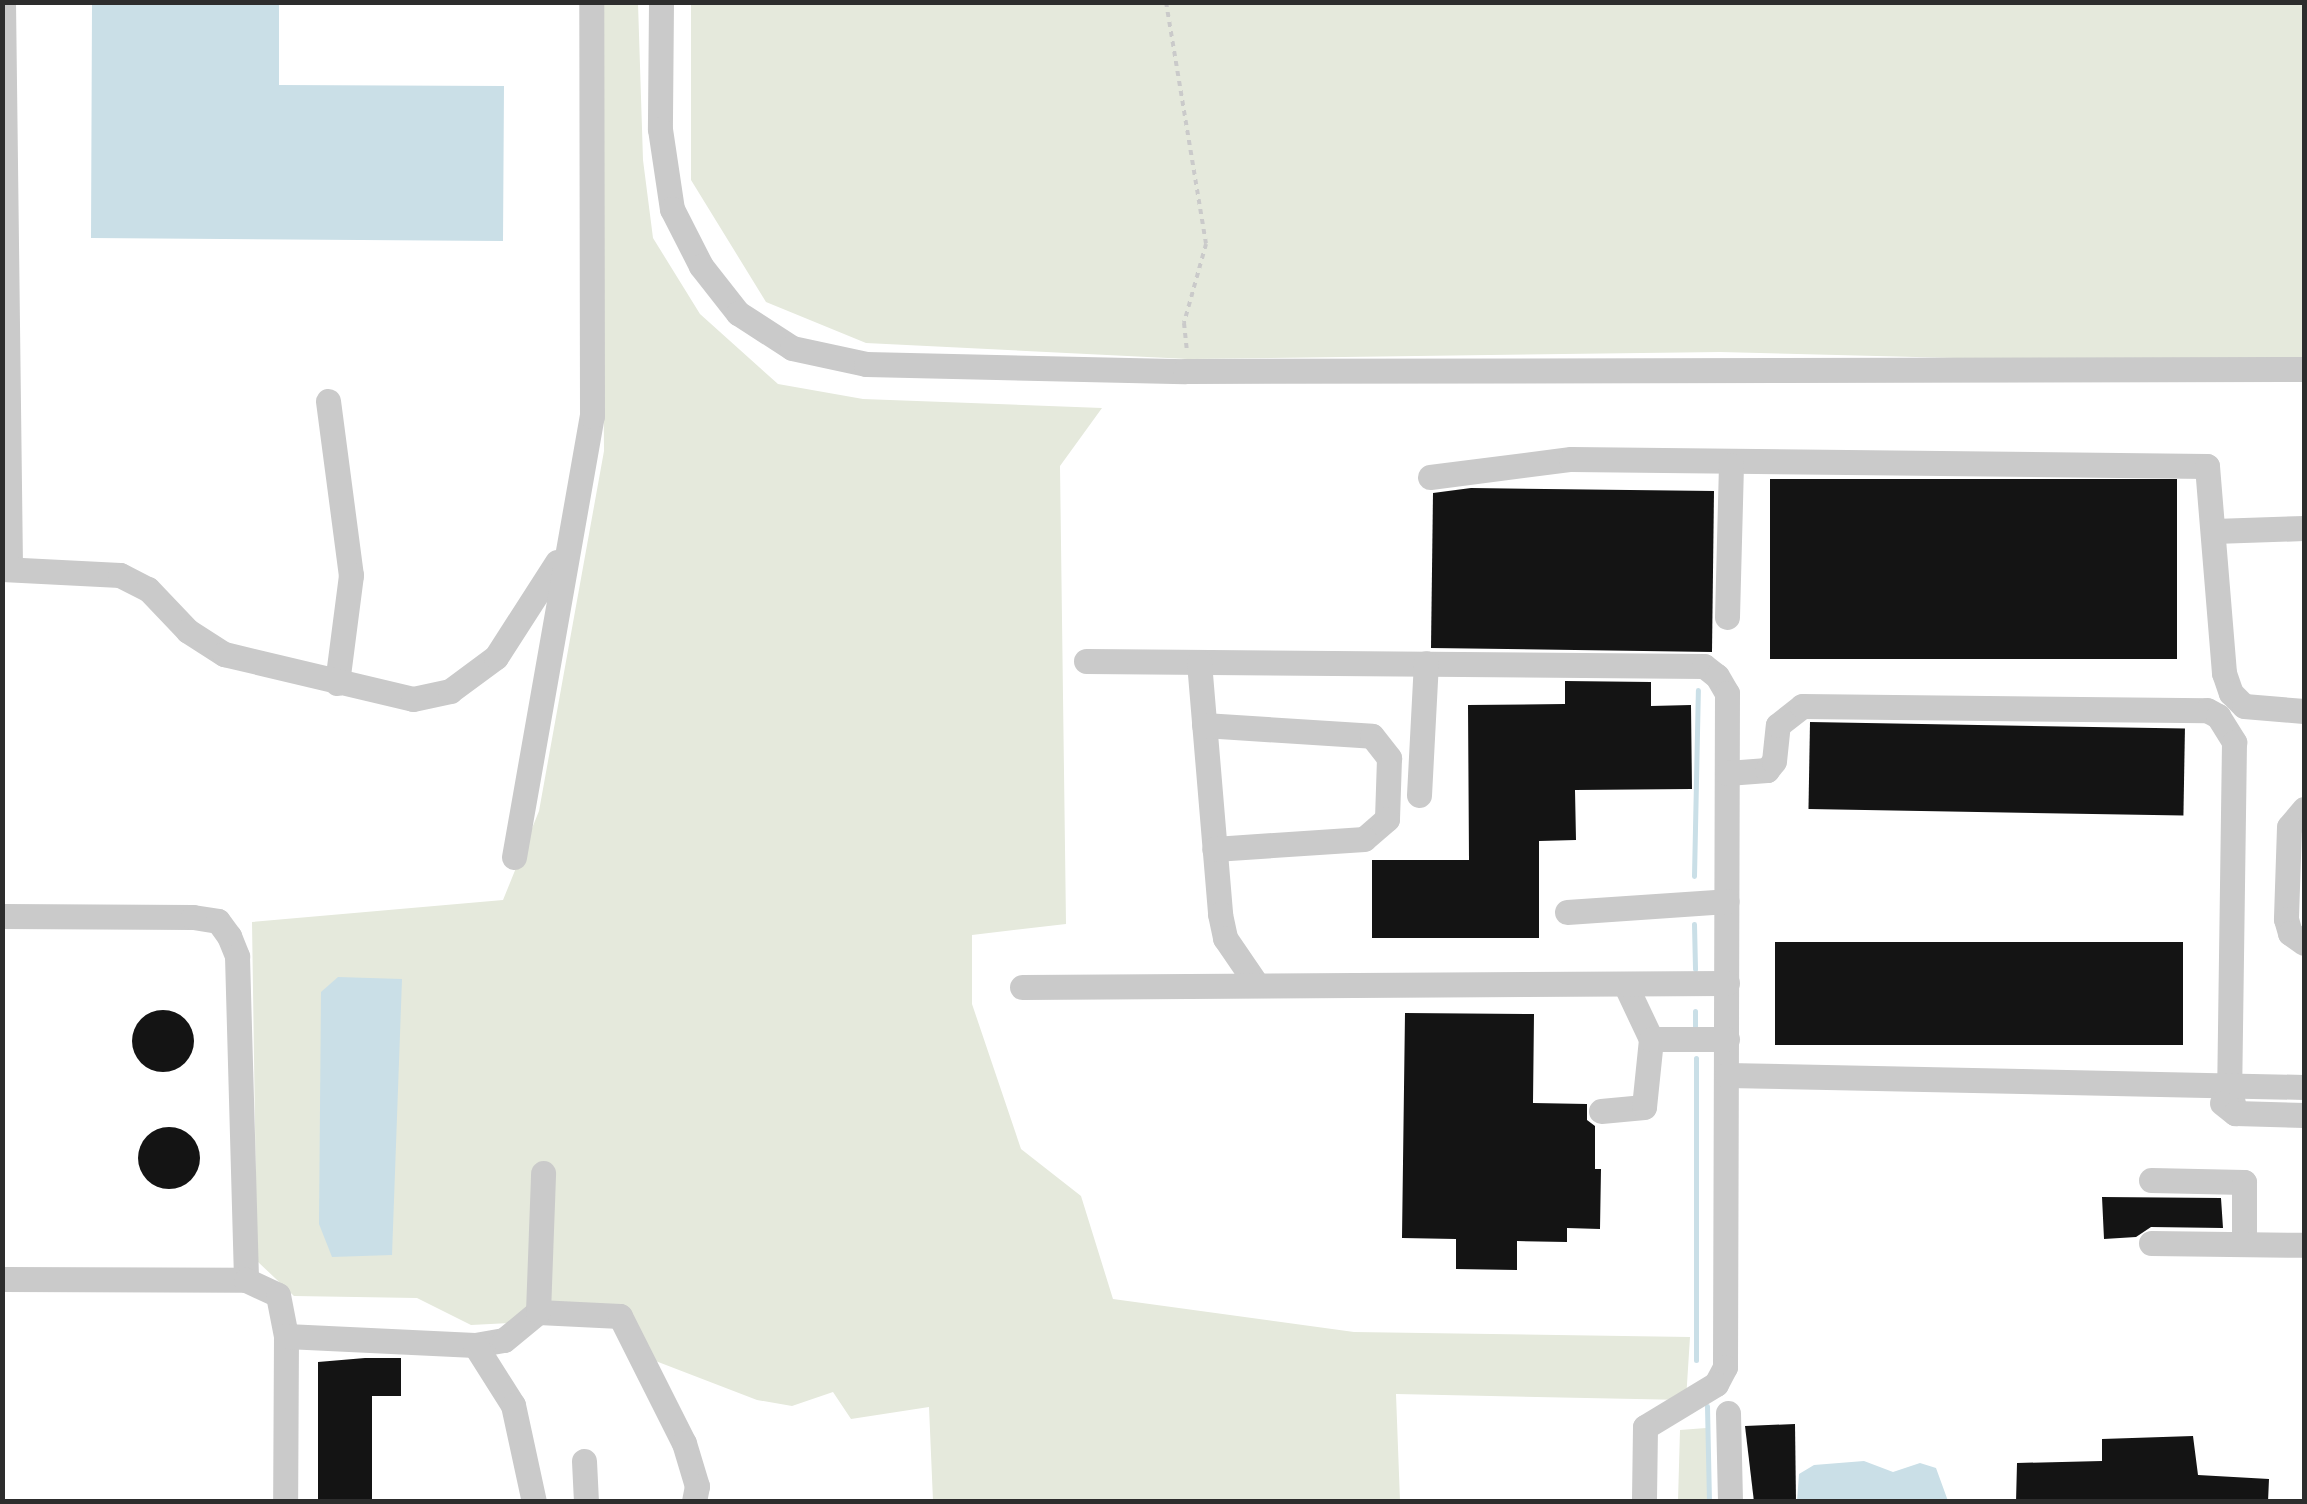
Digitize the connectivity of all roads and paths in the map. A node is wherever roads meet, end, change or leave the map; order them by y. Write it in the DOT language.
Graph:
graph roads {
  1 [pos="4,2"];
  2 [pos="591,2"];
  3 [pos="661,2"];
  4 [pos="1166,2"];
  5 [pos="2304,369"];
  6 [pos="1184,370"];
  7 [pos="328,401"];
  8 [pos="1731,465"];
  9 [pos="1430,477"];
  10 [pos="2304,528"];
  11 [pos="2214,531"];
  12 [pos="568,540"];
  13 [pos="6,568"];
  14 [pos="1727,617"];
  15 [pos="1086,662"];
  16 [pos="1199,662"];
  17 [pos="1426,663"];
  18 [pos="337,683"];
  19 [pos="2304,711"];
  20 [pos="1204,724"];
  21 [pos="1726,773"];
  22 [pos="1418,795"];
  23 [pos="2304,809"];
  24 [pos="1214,848"];
  25 [pos="514,856"];
  26 [pos="1726,900"];
  27 [pos="1568,912"];
  28 [pos="2,916"];
  29 [pos="2304,943"];
  30 [pos="1255,982"];
  31 [pos="1727,983"];
  32 [pos="1625,984"];
  33 [pos="1022,987"];
  34 [pos="1651,1039"];
  35 [pos="1727,1039"];
  36 [pos="1727,1075"];
  37 [pos="2229,1086"];
  38 [pos="2304,1087"];
  39 [pos="2202,1089"];
  40 [pos="1601,1111"];
  41 [pos="2235,1113"];
  42 [pos="2304,1115"];
  43 [pos="543,1173"];
  44 [pos="2151,1180"];
  45 [pos="2152,1242"];
  46 [pos="2244,1242"];
  47 [pos="2304,1246"];
  48 [pos="2,1279"];
  49 [pos="246,1280"];
  50 [pos="538,1312"];
  51 [pos="286,1336"];
  52 [pos="476,1345"];
  53 [pos="1728,1413"];
  54 [pos="584,1461"];
  55 [pos="285,1502"];
  56 [pos="534,1502"];
  57 [pos="586,1502"];
  58 [pos="694,1502"];
  59 [pos="1644,1502"];
  60 [pos="1730,1502"];
  1 -- 13 [label="street"];
  2 -- 12 [label="street"];
  3 -- 6 [label="street"];
  4 -- 6 [label="path"];
  5 -- 6 [label="street"];
  7 -- 18 [label="street"];
  8 -- 9 [label="street"];
  8 -- 11 [label="street"];
  8 -- 14 [label="street"];
  10 -- 11 [label="street"];
  11 -- 19 [label="street"];
  12 -- 18 [label="street"];
  12 -- 25 [label="street"];
  13 -- 18 [label="street"];
  15 -- 16 [label="street"];
  16 -- 17 [label="street"];
  16 -- 20 [label="street"];
  17 -- 21 [label="street"];
  17 -- 22 [label="street"];
  20 -- 24 [label="street"];
  20 -- 24 [label="street"];
  21 -- 26 [label="street"];
  21 -- 37 [label="street"];
  23 -- 29 [label="street"];
  24 -- 30 [label="street"];
  26 -- 27 [label="street"];
  26 -- 31 [label="street"];
  28 -- 49 [label="street"];
  30 -- 32 [label="street"];
  30 -- 33 [label="street"];
  31 -- 32 [label="street"];
  31 -- 35 [label="street"];
  32 -- 34 [label="street"];
  34 -- 35 [label="street"];
  34 -- 40 [label="street"];
  35 -- 36 [label="street"];
  36 -- 39 [label="street"];
  36 -- 59 [label="street"];
  37 -- 38 [label="street"];
  37 -- 39 [label="street"];
  37 -- 41 [label="street"];
  39 -- 41 [label="street"];
  41 -- 42 [label="street"];
  43 -- 50 [label="street"];
  44 -- 46 [label="street"];
  45 -- 46 [label="street"];
  46 -- 47 [label="street"];
  48 -- 49 [label="street"];
  49 -- 51 [label="street"];
  50 -- 52 [label="street"];
  50 -- 58 [label="street"];
  51 -- 52 [label="street"];
  51 -- 55 [label="street"];
  52 -- 56 [label="street"];
  53 -- 60 [label="street"];
  54 -- 57 [label="street"];
}
